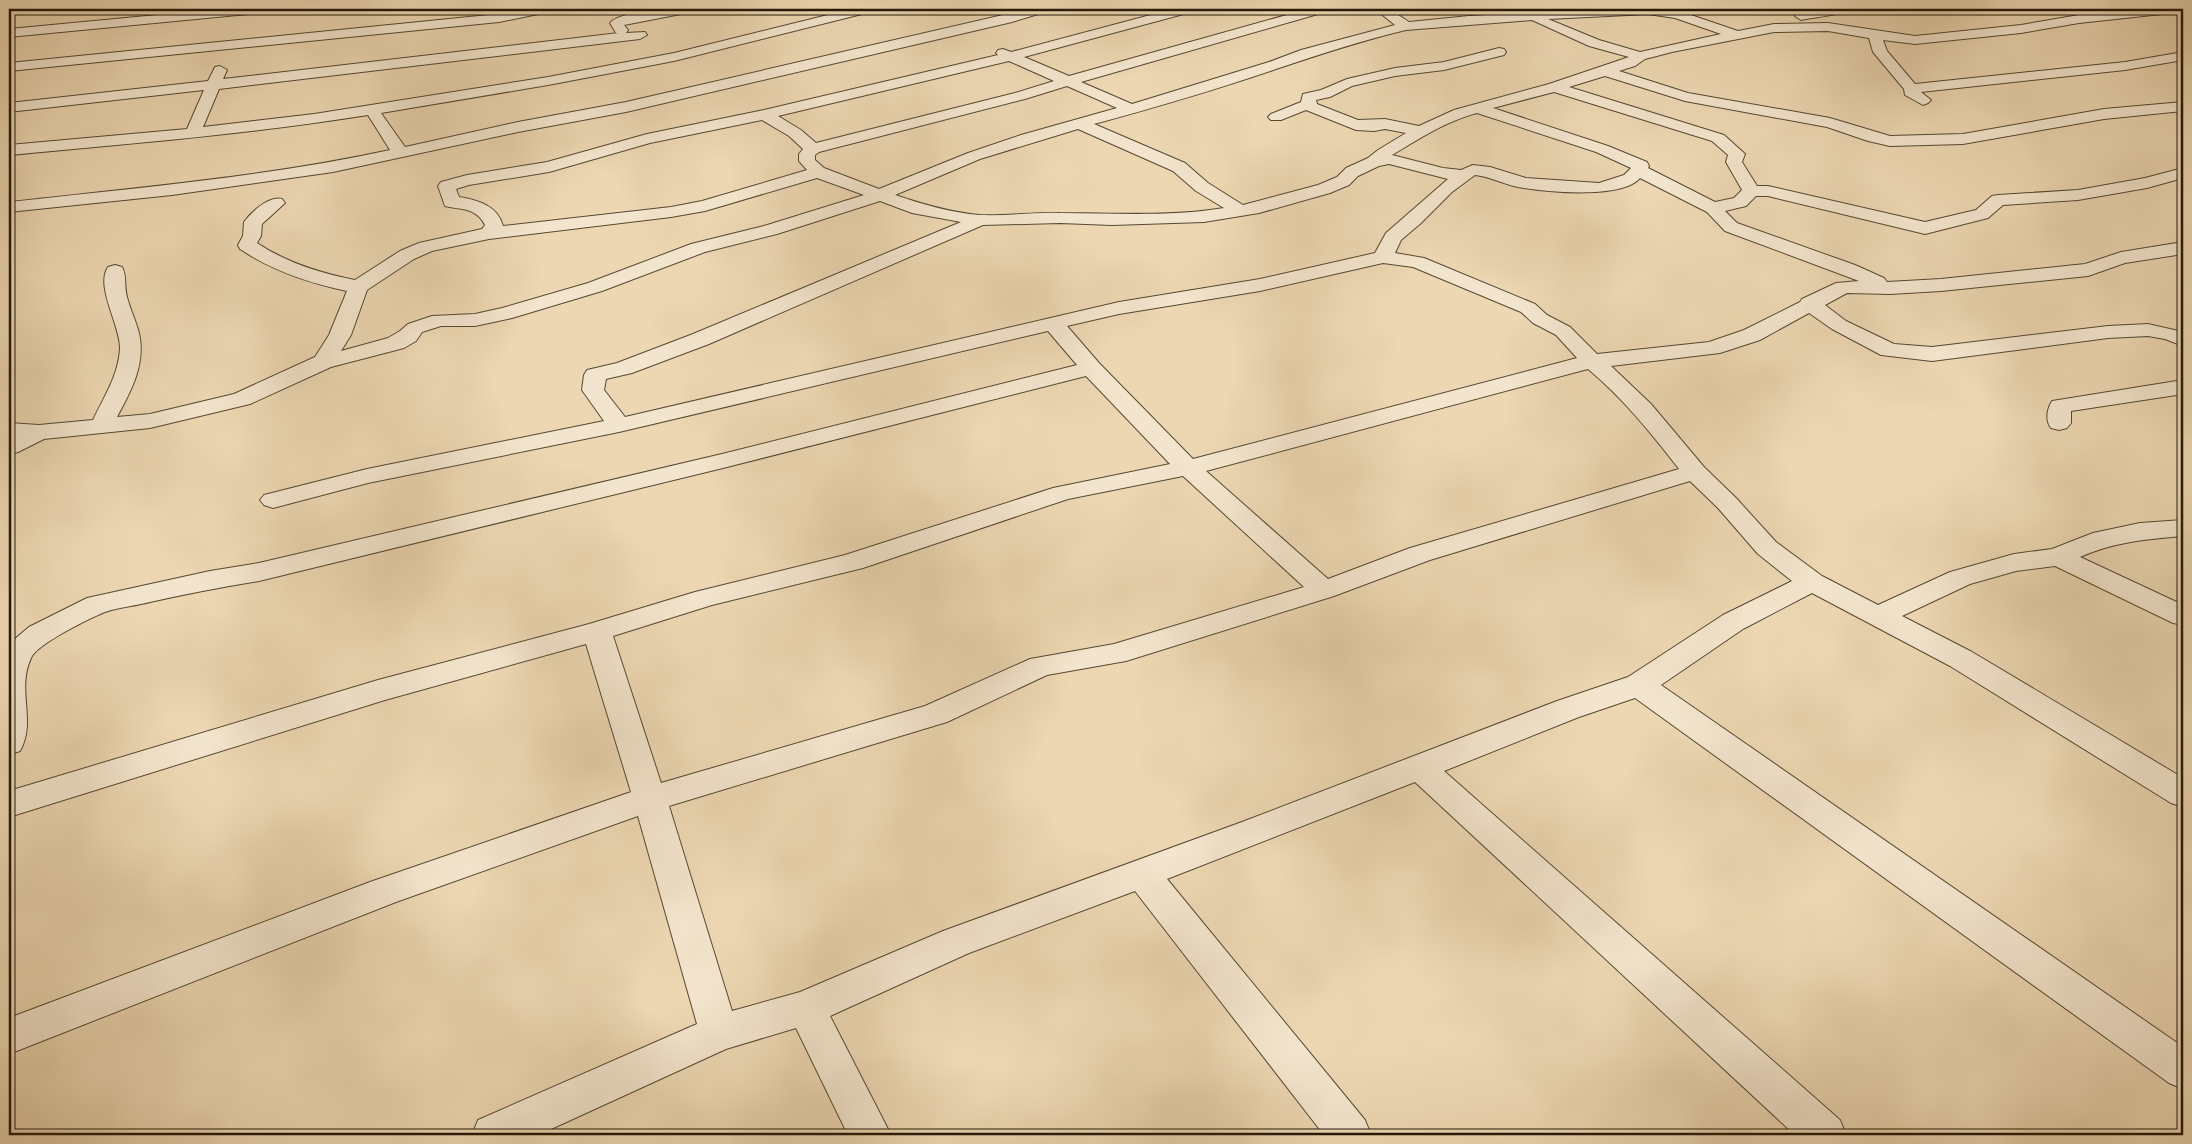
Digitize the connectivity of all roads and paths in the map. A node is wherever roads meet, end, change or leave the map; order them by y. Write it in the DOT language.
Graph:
graph roads {
  1 [pos="258,9"];
  2 [pos="544,9"];
  3 [pos="686,9"];
  4 [pos="866,9"];
  5 [pos="1041,9"];
  6 [pos="1187,9"];
  7 [pos="1321,9"];
  8 [pos="1381,9"];
  9 [pos="1517,9"];
  10 [pos="1849,9"];
  11 [pos="2171,9"];
  12 [pos="244,10"];
  13 [pos="1533,18"];
  14 [pos="464,21"];
  15 [pos="1406,26"];
  16 [pos="1807,27"];
  17 [pos="951,31"];
  18 [pos="9,33"];
  19 [pos="233,35"];
  20 [pos="1738,35"];
  21 [pos="1875,35"];
  22 [pos="496,52"];
  23 [pos="1499,52"];
  24 [pos="1011,56"];
  25 [pos="1640,56"];
  26 [pos="2183,56"];
  27 [pos="9,67"];
  28 [pos="1607,69"];
  29 [pos="1069,82"];
  30 [pos="214,85"];
  31 [pos="1554,87"];
  32 [pos="1911,89"];
  33 [pos="1929,103"];
  34 [pos="1309,104"];
  35 [pos="9,107"];
  36 [pos="2182,107"];
  37 [pos="1477,108"];
  38 [pos="1131,109"];
  39 [pos="372,110"];
  40 [pos="764,115"];
  41 [pos="1276,116"];
  42 [pos="1080,124"];
  43 [pos="1421,130"];
  44 [pos="193,133"];
  45 [pos="9,150"];
  46 [pos="813,150"];
  47 [pos="400,152"];
  48 [pos="1374,162"];
  49 [pos="1638,170"];
  50 [pos="818,172"];
  51 [pos="2183,173"];
  52 [pos="1463,175"];
  53 [pos="1751,190"];
  54 [pos="882,194"];
  55 [pos="276,204"];
  56 [pos="9,207"];
  57 [pos="1713,208"];
  58 [pos="1240,212"];
  59 [pos="979,220"];
  60 [pos="489,233"];
  61 [pos="2183,248"];
  62 [pos="1383,257"];
  63 [pos="115,271"];
  64 [pos="358,287"];
  65 [pos="1890,288"];
  66 [pos="1809,304"];
  67 [pos="1052,323"];
  68 [pos="2183,340"];
  69 [pos="1592,361"];
  70 [pos="323,362"];
  71 [pos="1091,368"];
  72 [pos="2183,387"];
  73 [pos="2059,423"];
  74 [pos="619,425"];
  75 [pos="101,426"];
  76 [pos="9,430"];
  77 [pos="39,432"];
  78 [pos="9,447"];
  79 [pos="1188,468"];
  80 [pos="1695,472"];
  81 [pos="273,500"];
  82 [pos="2183,528"];
  83 [pos="2058,557"];
  84 [pos="1812,582"];
  85 [pos="1324,590"];
  86 [pos="1878,616"];
  87 [pos="2183,616"];
  88 [pos="597,631"];
  89 [pos="14,652"];
  90 [pos="1638,686"];
  91 [pos="9,742"];
  92 [pos="1420,768"];
  93 [pos="2183,794"];
  94 [pos="650,800"];
  95 [pos="9,804"];
  96 [pos="1142,873"];
  97 [pos="806,1008"];
  98 [pos="719,1034"];
  99 [pos="9,1036"];
  100 [pos="2183,1070"];
  101 [pos="493,1135"];
  102 [pos="870,1135"];
  103 [pos="1350,1135"];
  104 [pos="1825,1135"];
  1 -- 12 [label="street"];
  2 -- 14 [label="street"];
  3 -- 22 [label="street"];
  4 -- 39 [label="street"];
  5 -- 17 [label="street"];
  6 -- 24 [label="street"];
  7 -- 29 [label="street"];
  8 -- 15 [label="street"];
  9 -- 13 [label="street"];
  10 -- 16 [label="street"];
  11 -- 21 [label="street"];
  12 -- 18 [label="street"];
  12 -- 19 [label="street"];
  13 -- 15 [label="street"];
  13 -- 20 [label="street"];
  13 -- 25 [label="street"];
  14 -- 19 [label="street"];
  14 -- 22 [label="street"];
  15 -- 38 [label="street"];
  16 -- 20 [label="street"];
  16 -- 21 [label="street"];
  17 -- 24 [label="street"];
  17 -- 47 [label="street"];
  19 -- 27 [label="street"];
  19 -- 30 [label="street"];
  20 -- 25 [label="street"];
  21 -- 32 [label="street"];
  22 -- 30 [label="street"];
  23 -- 34 [label="street"];
  24 -- 29 [label="street"];
  24 -- 40 [label="street"];
  25 -- 28 [label="street"];
  26 -- 32 [label="street"];
  28 -- 31 [label="street"];
  28 -- 36 [label="street"];
  29 -- 38 [label="street"];
  29 -- 46 [label="street"];
  30 -- 35 [label="street"];
  30 -- 44 [label="street"];
  31 -- 37 [label="street"];
  31 -- 53 [label="street"];
  32 -- 33 [label="street"];
  34 -- 41 [label="street"];
  34 -- 43 [label="street"];
  37 -- 43 [label="street"];
  37 -- 49 [label="street"];
  38 -- 42 [label="street"];
  39 -- 44 [label="street"];
  39 -- 47 [label="street"];
  40 -- 46 [label="street"];
  40 -- 60 [label="street"];
  42 -- 54 [label="street"];
  42 -- 58 [label="street"];
  43 -- 48 [label="street"];
  44 -- 45 [label="street"];
  46 -- 50 [label="street"];
  47 -- 56 [label="street"];
  48 -- 52 [label="street"];
  48 -- 58 [label="street"];
  49 -- 52 [label="street"];
  49 -- 57 [label="street"];
  50 -- 54 [label="street"];
  50 -- 60 [label="street"];
  51 -- 53 [label="street"];
  52 -- 62 [label="street"];
  53 -- 57 [label="street"];
  54 -- 59 [label="street"];
  54 -- 70 [label="street"];
  55 -- 64 [label="street"];
  57 -- 65 [label="street"];
  58 -- 59 [label="street"];
  59 -- 74 [label="street"];
  60 -- 64 [label="street"];
  61 -- 65 [label="street"];
  62 -- 67 [label="street"];
  62 -- 69 [label="street"];
  63 -- 75 [label="street"];
  64 -- 70 [label="street"];
  65 -- 66 [label="street"];
  66 -- 68 [label="street"];
  66 -- 69 [label="street"];
  67 -- 71 [label="street"];
  67 -- 74 [label="street"];
  69 -- 79 [label="street"];
  69 -- 80 [label="street"];
  70 -- 75 [label="street"];
  71 -- 79 [label="street"];
  71 -- 89 [label="street"];
  72 -- 73 [label="street"];
  74 -- 81 [label="street"];
  75 -- 77 [label="street"];
  76 -- 77 [label="street"];
  77 -- 78 [label="street"];
  79 -- 85 [label="street"];
  79 -- 88 [label="street"];
  80 -- 84 [label="street"];
  80 -- 85 [label="street"];
  82 -- 83 [label="street"];
  83 -- 86 [label="street"];
  83 -- 87 [label="street"];
  84 -- 86 [label="street"];
  84 -- 90 [label="street"];
  85 -- 94 [label="street"];
  86 -- 93 [label="street"];
  88 -- 94 [label="street"];
  88 -- 95 [label="street"];
  89 -- 91 [label="street"];
  90 -- 92 [label="street"];
  90 -- 100 [label="street"];
  92 -- 96 [label="street"];
  92 -- 104 [label="street"];
  94 -- 98 [label="street"];
  94 -- 99 [label="street"];
  96 -- 97 [label="street"];
  96 -- 103 [label="street"];
  97 -- 98 [label="street"];
  97 -- 102 [label="street"];
  98 -- 101 [label="street"];
}
